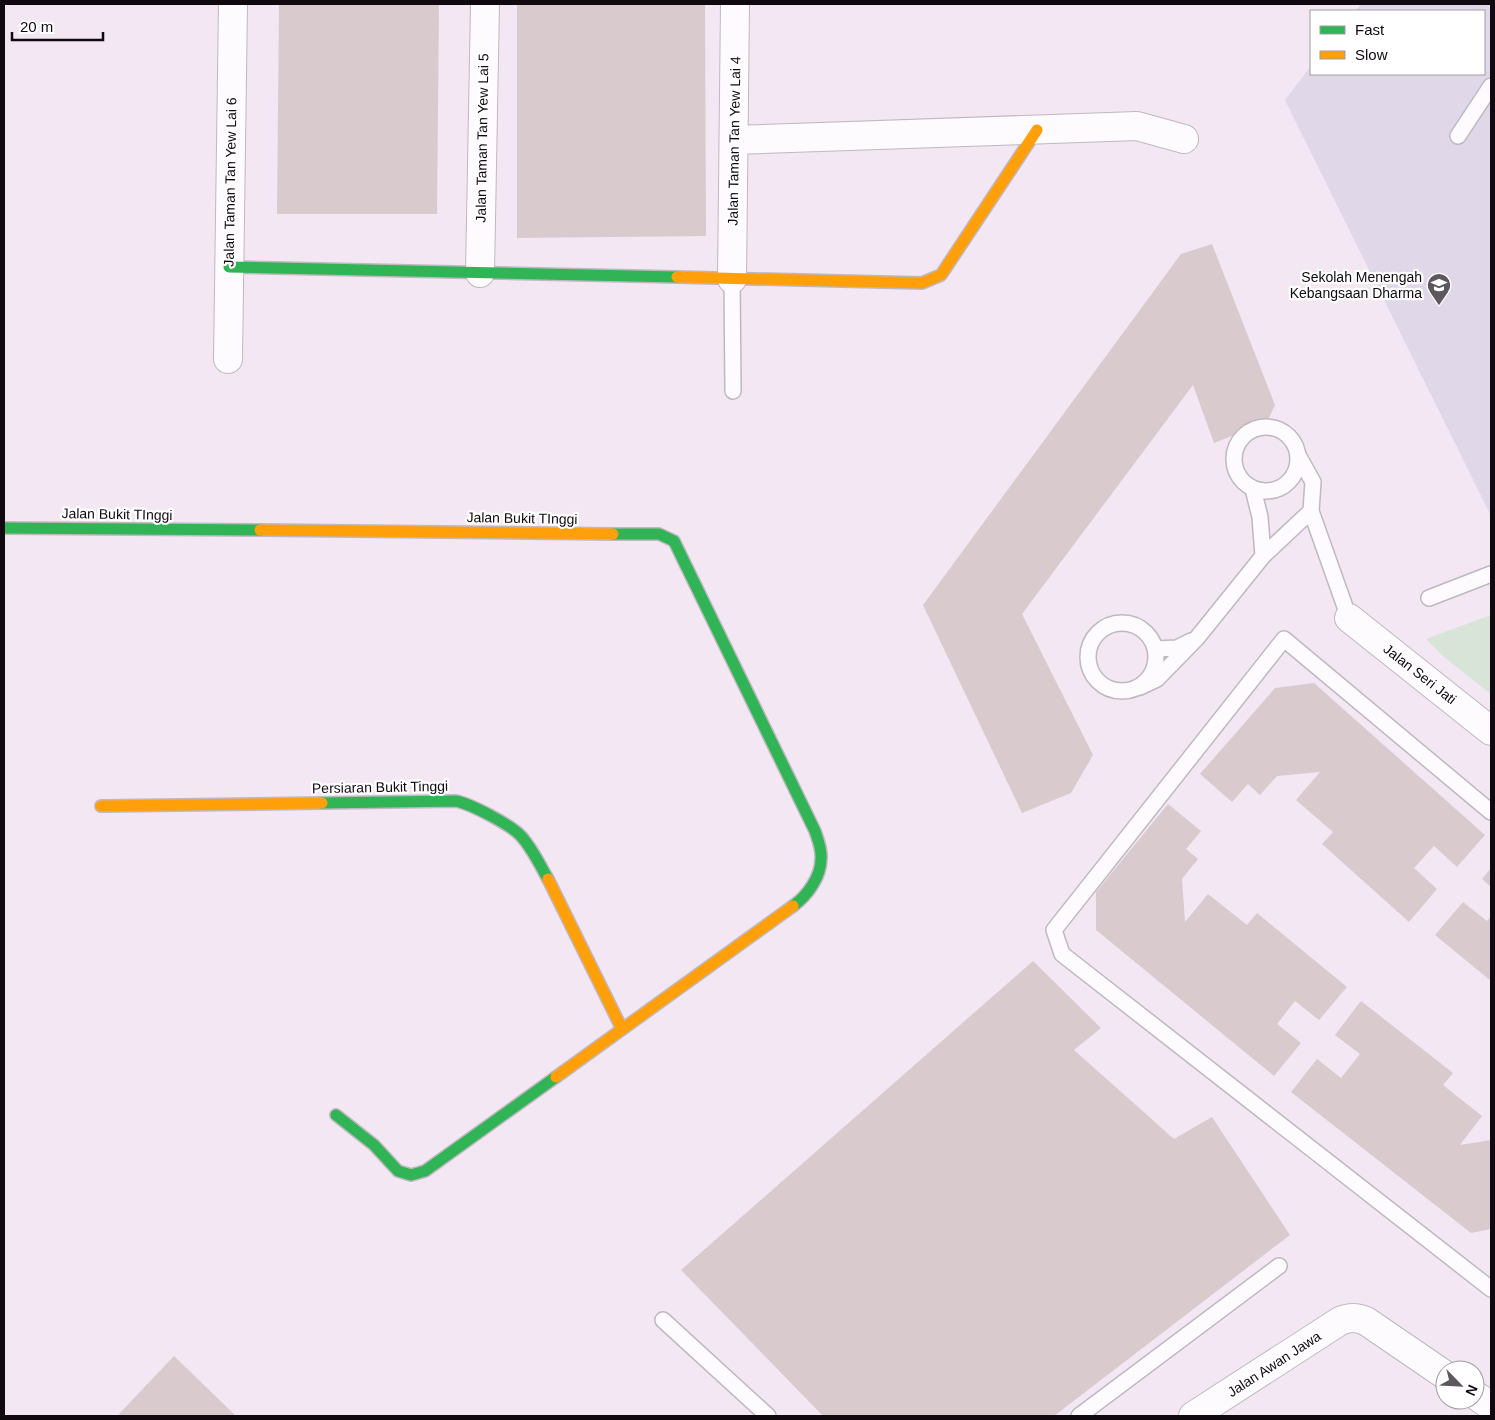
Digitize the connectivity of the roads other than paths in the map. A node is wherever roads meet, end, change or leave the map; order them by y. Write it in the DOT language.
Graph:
graph roads {
  1 [pos="233,4"];
  2 [pos="485,4"];
  3 [pos="735,4"];
  4 [pos="1491,86"];
  5 [pos="1037,130"];
  6 [pos="1458,136"];
  7 [pos="1184,138"];
  8 [pos="734,140"];
  9 [pos="229,267"];
  10 [pos="480,273"];
  11 [pos="732,279"];
  12 [pos="228,359"];
  13 [pos="733,391"];
  14 [pos="1298,455"];
  15 [pos="1253,489"];
  16 [pos="1311,511"];
  17 [pos="4,528"];
  18 [pos="1264,556"];
  19 [pos="1491,574"];
  20 [pos="1429,598"];
  21 [pos="1349,618"];
  22 [pos="1197,638"];
  23 [pos="1156,650"];
  24 [pos="1140,687"];
  25 [pos="1491,731"];
  26 [pos="101,806"];
  27 [pos="1491,812"];
  28 [pos="622,1029"];
  29 [pos="336,1115"];
  30 [pos="1279,1266"];
  31 [pos="1491,1289"];
  32 [pos="663,1320"];
  33 [pos="1435,1368"];
  34 [pos="768,1416"];
  35 [pos="1079,1416"];
  36 [pos="1193,1416"];
  1 -- 9 [label="street, Jalan Taman Tan Yew Lai 6"];
  2 -- 10 [label="street, Jalan Taman Tan Yew Lai 5"];
  3 -- 8 [label="street, Jalan Taman Tan Yew Lai 4"];
  4 -- 6 [label="lane"];
  5 -- 7 [label="street"];
  5 -- 8 [label="street"];
  5 -- 11 [label="street"];
  8 -- 11 [label="street, Jalan Taman Tan Yew Lai 4"];
  9 -- 10 [label="street"];
  9 -- 12 [label="street, Jalan Taman Tan Yew Lai 6"];
  10 -- 11 [label="street"];
  11 -- 13 [label="lane"];
  14 -- 15 [label="lane"];
  14 -- 15 [label="lane"];
  14 -- 16 [label="lane"];
  15 -- 18 [label="lane"];
  16 -- 18 [label="lane"];
  16 -- 21 [label="lane"];
  17 -- 28 [label="street, Jalan Bukit TInggi"];
  18 -- 22 [label="lane"];
  19 -- 20 [label="lane"];
  21 -- 25 [label="street, Jalan Seri Jati"];
  22 -- 23 [label="lane"];
  22 -- 24 [label="lane"];
  23 -- 24 [label="lane"];
  23 -- 24 [label="lane"];
  26 -- 28 [label="street, Persiaran Bukit Tinggi"];
  27 -- 31 [label="lane"];
  28 -- 29 [label="street"];
  30 -- 35 [label="lane"];
  32 -- 34 [label="lane"];
  33 -- 36 [label="street, Jalan Awan Jawa"];
}
